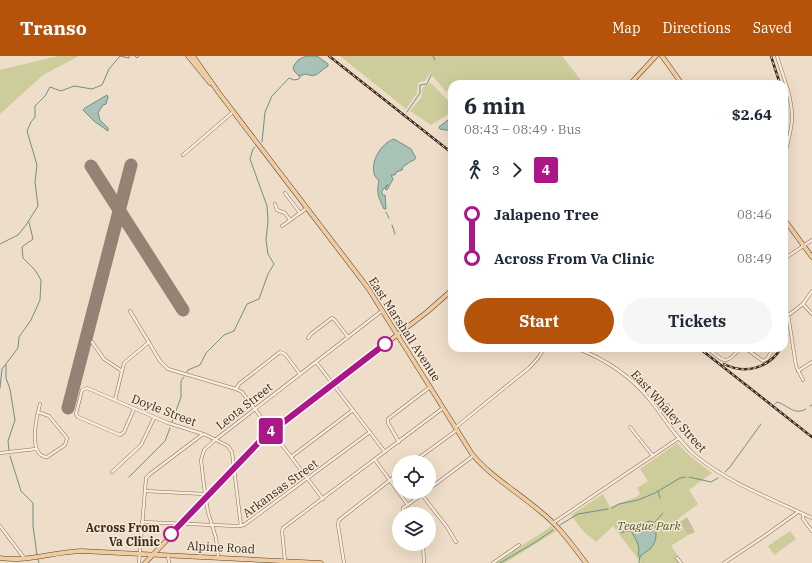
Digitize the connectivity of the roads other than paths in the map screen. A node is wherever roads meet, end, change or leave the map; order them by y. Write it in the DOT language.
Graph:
graph roads {
  1 [pos="188,56"];
  2 [pos="193,56"];
  3 [pos="656,56"];
  4 [pos="662,56"];
  5 [pos="777,56"];
  6 [pos="634,80"];
  7 [pos="679,80"];
  8 [pos="785,80"];
  9 [pos="788,91"];
  10 [pos="219,93"];
  11 [pos="234,112"];
  12 [pos="788,143"];
  13 [pos="183,155"];
  14 [pos="285,193"];
  15 [pos="275,204"];
  16 [pos="307,208"];
  17 [pos="300,213"];
  18 [pos="290,220"];
  19 [pos="788,224"];
  20 [pos="282,226"];
  21 [pos="812,240"];
  22 [pos="804,245"];
  23 [pos="788,256"];
  24 [pos="812,257"];
  25 [pos="812,291"];
  26 [pos="448,293"];
  27 [pos="803,304"];
  28 [pos="383,310"];
  29 [pos="130,311"];
  30 [pos="788,314"];
  31 [pos="812,314"];
  32 [pos="398,334"];
  33 [pos="348,337"];
  34 [pos="308,338"];
  35 [pos="92,342"];
  36 [pos="149,342"];
  37 [pos="542,352"];
  38 [pos="586,352"];
  39 [pos="712,352"];
  40 [pos="736,352"];
  41 [pos="750,352"];
  42 [pos="771,352"];
  43 [pos="316,362"];
  44 [pos="812,362"];
  45 [pos="122,371"];
  46 [pos="798,371"];
  47 [pos="300,374"];
  48 [pos="803,380"];
  49 [pos="333,384"];
  50 [pos="430,386"];
  51 [pos="236,389"];
  52 [pos="115,400"];
  53 [pos="40,404"];
  54 [pos="668,405"];
  55 [pos="444,408"];
  56 [pos="134,409"];
  57 [pos="255,409"];
  58 [pos="353,410"];
  59 [pos="38,412"];
  60 [pos="659,412"];
  61 [pos="154,418"];
  62 [pos="630,427"];
  63 [pos="456,429"];
  64 [pos="272,431"];
  65 [pos="370,432"];
  66 [pos="204,434"];
  67 [pos="679,438"];
  68 [pos="215,440"];
  69 [pos="399,442"];
  70 [pos="36,449"];
  71 [pos="385,452"];
  72 [pos="0,454"];
  73 [pos="423,455"];
  74 [pos="474,456"];
  75 [pos="653,456"];
  76 [pos="291,457"];
  77 [pos="375,460"];
  78 [pos="234,469"];
  79 [pos="112,472"];
  80 [pos="308,479"];
  81 [pos="390,480"];
  82 [pos="436,484"];
  83 [pos="145,491"];
  84 [pos="206,496"];
  85 [pos="323,499"];
  86 [pos="416,499"];
  87 [pos="425,499"];
  88 [pos="408,505"];
  89 [pos="406,507"];
  90 [pos="798,512"];
  91 [pos="803,514"];
  92 [pos="812,518"];
  93 [pos="142,522"];
  94 [pos="182,523"];
  95 [pos="553,523"];
  96 [pos="212,524"];
  97 [pos="0,526"];
  98 [pos="241,526"];
  99 [pos="812,531"];
  100 [pos="456,542"];
  101 [pos="519,545"];
  102 [pos="423,551"];
  103 [pos="140,554"];
  104 [pos="153,554"];
  105 [pos="168,555"];
  106 [pos="217,557"];
  107 [pos="0,558"];
  108 [pos="677,558"];
  109 [pos="25,559"];
  110 [pos="285,561"];
  111 [pos="139,563"];
  112 [pos="144,563"];
  113 [pos="168,563"];
  114 [pos="216,563"];
  115 [pos="309,563"];
  116 [pos="321,563"];
  117 [pos="344,563"];
  118 [pos="424,563"];
  119 [pos="493,563"];
  120 [pos="586,563"];
  121 [pos="681,563"];
  122 [pos="724,563"];
  1 -- 10 [label="main road, East Marshall Avenue"];
  2 -- 10 [label="main road, East Marshall Avenue"];
  3 -- 6 [label="main road"];
  4 -- 7 [label="main road"];
  5 -- 8 [label="street"];
  9 -- 12 [label="street"];
  10 -- 11 [label="main road, East Marshall Avenue"];
  11 -- 13 [label="street"];
  11 -- 16 [label="main road, East Marshall Avenue"];
  14 -- 17 [label="street"];
  15 -- 18 [label="street"];
  16 -- 17 [label="street"];
  16 -- 28 [label="main road, East Marshall Avenue"];
  17 -- 18 [label="street"];
  18 -- 20 [label="street"];
  19 -- 22 [label="main road"];
  21 -- 22 [label="street"];
  22 -- 23 [label="street"];
  22 -- 24 [label="main road"];
  25 -- 27 [label="street"];
  26 -- 32 [label="main road"];
  27 -- 30 [label="street"];
  27 -- 31 [label="street"];
  28 -- 32 [label="main road, East Marshall Avenue"];
  28 -- 33 [label="street, Leota Street"];
  29 -- 36 [label="street"];
  30 -- 46 [label="street"];
  32 -- 49 [label="main road"];
  32 -- 50 [label="main road, East Marshall Avenue"];
  33 -- 34 [label="street"];
  33 -- 43 [label="street, Leota Street"];
  35 -- 45 [label="street"];
  36 -- 45 [label="street"];
  36 -- 51 [label="street"];
  37 -- 63 [label="street"];
  38 -- 60 [label="street, East Whaley Street"];
  39 -- 40 [label="street"];
  41 -- 42 [label="street"];
  43 -- 47 [label="street, Leota Street"];
  43 -- 49 [label="street"];
  44 -- 46 [label="street"];
  45 -- 52 [label="street"];
  46 -- 48 [label="street"];
  47 -- 51 [label="street"];
  47 -- 57 [label="street, Leota Street"];
  49 -- 58 [label="street"];
  49 -- 64 [label="main road"];
  50 -- 55 [label="main road, East Marshall Avenue"];
  50 -- 69 [label="street"];
  51 -- 57 [label="street"];
  52 -- 56 [label="street, Doyle Street"];
  52 -- 56 [label="street, Doyle Street"];
  53 -- 59 [label="street"];
  54 -- 60 [label="street"];
  55 -- 63 [label="main road, East Marshall Avenue"];
  55 -- 69 [label="street"];
  56 -- 61 [label="street, Doyle Street"];
  57 -- 64 [label="street"];
  57 -- 68 [label="street, Leota Street"];
  58 -- 65 [label="street"];
  58 -- 76 [label="street"];
  59 -- 70 [label="street"];
  59 -- 70 [label="street"];
  60 -- 67 [label="street, East Whaley Street"];
  61 -- 66 [label="street, Doyle Street"];
  61 -- 79 [label="street"];
  62 -- 75 [label="street"];
  63 -- 73 [label="street"];
  63 -- 74 [label="main road, East Marshall Avenue"];
  64 -- 76 [label="street"];
  64 -- 78 [label="main road"];
  65 -- 71 [label="street"];
  65 -- 80 [label="street, Arkansas Street"];
  66 -- 68 [label="street, Doyle Street"];
  66 -- 83 [label="street"];
  67 -- 75 [label="street"];
  67 -- 90 [label="street, East Whaley Street"];
  68 -- 78 [label="street, Doyle Street"];
  68 -- 84 [label="street, Leota Street"];
  69 -- 71 [label="street"];
  70 -- 72 [label="street"];
  71 -- 77 [label="street"];
  74 -- 82 [label="street"];
  74 -- 95 [label="main road, East Marshall Avenue"];
  75 -- 95 [label="street"];
  76 -- 80 [label="street"];
  77 -- 81 [label="street"];
  77 -- 85 [label="street"];
  78 -- 84 [label="main road"];
  78 -- 98 [label="street, Doyle Street"];
  80 -- 85 [label="street"];
  80 -- 98 [label="street, Arkansas Street"];
  81 -- 88 [label="street"];
  81 -- 117 [label="street"];
  83 -- 84 [label="street"];
  83 -- 93 [label="street"];
  84 -- 94 [label="main road"];
  84 -- 96 [label="street, Leota Street"];
  85 -- 110 [label="street"];
  86 -- 88 [label="street"];
  87 -- 100 [label="street"];
  88 -- 89 [label="street"];
  90 -- 91 [label="street, East Whaley Street"];
  90 -- 122 [label="street"];
  91 -- 92 [label="street, East Whaley Street"];
  91 -- 99 [label="street"];
  93 -- 94 [label="street, Arkansas Street"];
  93 -- 103 [label="street"];
  94 -- 96 [label="street, Arkansas Street"];
  94 -- 104 [label="main road"];
  95 -- 120 [label="main road, East Marshall Avenue"];
  96 -- 98 [label="street, Arkansas Street"];
  96 -- 106 [label="street, Leota Street"];
  97 -- 109 [label="street"];
  101 -- 119 [label="street"];
  102 -- 118 [label="street"];
  103 -- 104 [label="main road, Alpine Road"];
  103 -- 109 [label="main road, Alpine Road"];
  103 -- 111 [label="street"];
  104 -- 105 [label="main road, Alpine Road"];
  104 -- 112 [label="main road"];
  105 -- 106 [label="main road, Alpine Road"];
  105 -- 113 [label="street"];
  106 -- 110 [label="main road, Alpine Road"];
  106 -- 114 [label="street, Leota Street"];
  107 -- 109 [label="main road, Alpine Road"];
  108 -- 121 [label="street"];
  110 -- 115 [label="main road, Alpine Road"];
  115 -- 116 [label="main road, Alpine Road"];
}
